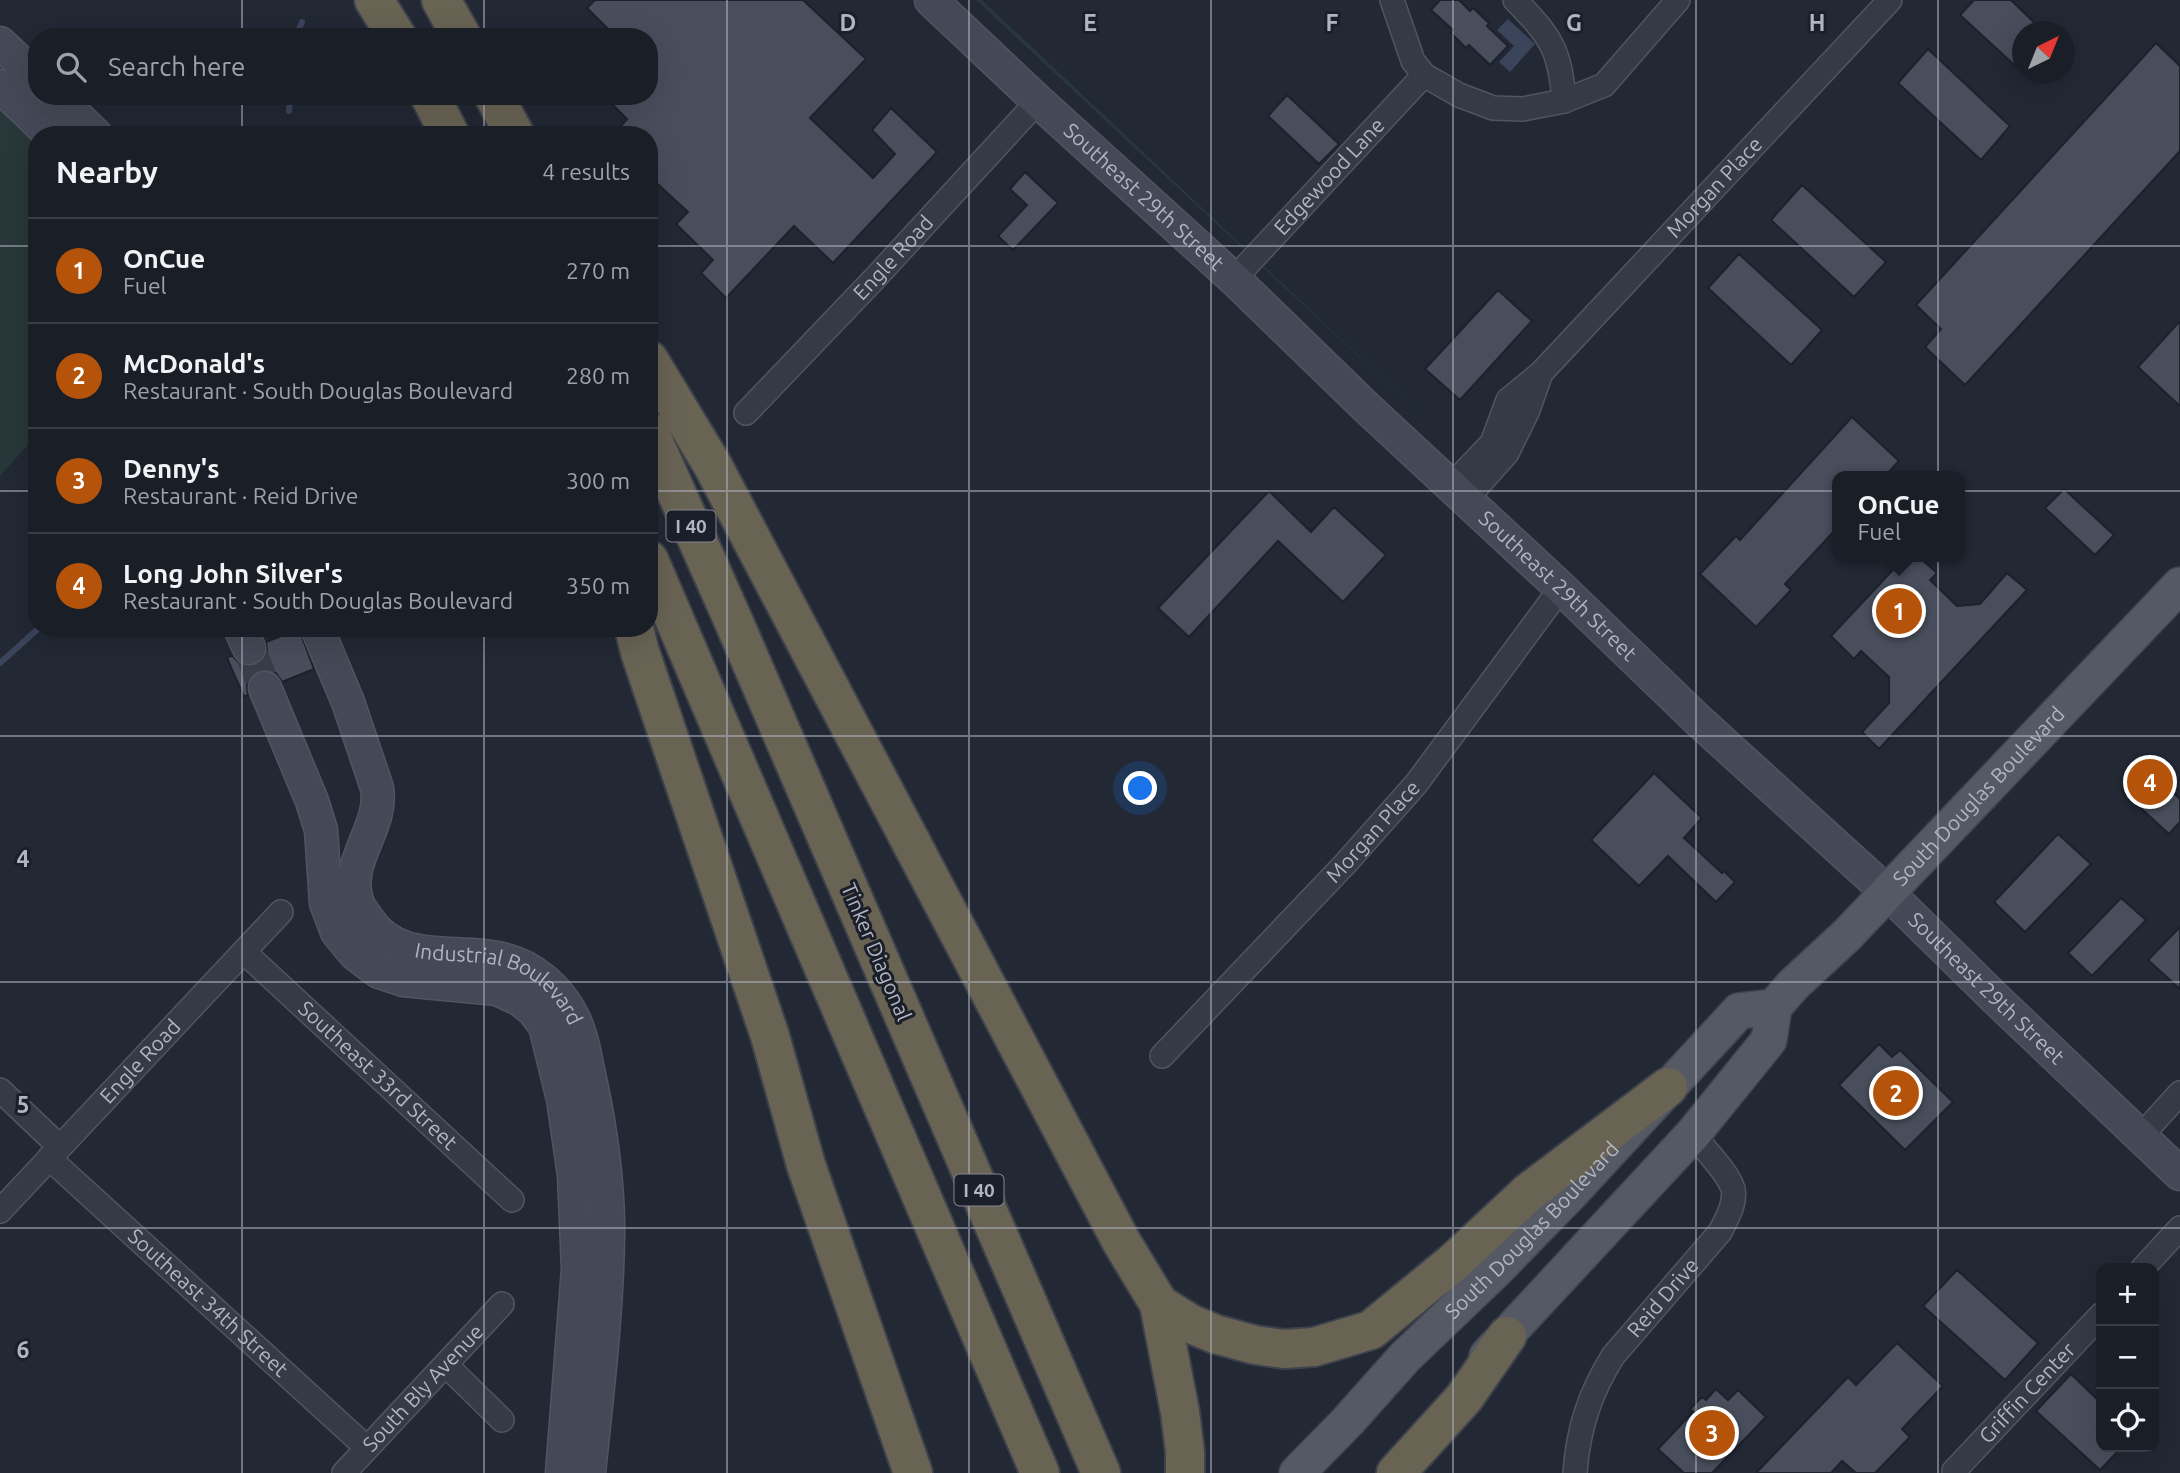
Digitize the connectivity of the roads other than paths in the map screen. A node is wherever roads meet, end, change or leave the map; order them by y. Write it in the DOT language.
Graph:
graph roads {
  1 [pos="374,0"];
  2 [pos="441,0"];
  3 [pos="931,0"];
  4 [pos="1392,0"];
  5 [pos="1515,0"];
  6 [pos="1678,0"];
  7 [pos="1890,0"];
  8 [pos="391,28"];
  9 [pos="457,28"];
  10 [pos="0,43"];
  11 [pos="28,69"];
  12 [pos="1424,75"];
  13 [pos="0,86"];
  14 [pos="1038,101"];
  15 [pos="1564,101"];
  16 [pos="62,105"];
  17 [pos="65,105"];
  18 [pos="435,105"];
  19 [pos="499,105"];
  20 [pos="42,126"];
  21 [pos="53,126"];
  22 [pos="87,126"];
  23 [pos="445,126"];
  24 [pos="510,126"];
  25 [pos="1234,279"];
  26 [pos="658,375"];
  27 [pos="746,413"];
  28 [pos="658,451"];
  29 [pos="1458,493"];
  30 [pos="658,581"];
  31 [pos="2180,585"];
  32 [pos="1561,588"];
  33 [pos="321,637"];
  34 [pos="636,637"];
  35 [pos="265,688"];
  36 [pos="1887,892"];
  37 [pos="281,912"];
  38 [pos="244,952"];
  39 [pos="1774,1007"];
  40 [pos="1162,1056"];
  41 [pos="1668,1087"];
  42 [pos="0,1090"];
  43 [pos="2180,1093"];
  44 [pos="1693,1134"];
  45 [pos="2141,1136"];
  46 [pos="54,1153"];
  47 [pos="2180,1174"];
  48 [pos="512,1200"];
  49 [pos="0,1212"];
  50 [pos="2180,1227"];
  51 [pos="2148,1263"];
  52 [pos="502,1304"];
  53 [pos="1159,1304"];
  54 [pos="2096,1320"];
  55 [pos="1507,1336"];
  56 [pos="446,1364"];
  57 [pos="502,1420"];
  58 [pos="367,1448"];
  59 [pos="1954,1471"];
  60 [pos="344,1473"];
  61 [pos="562,1473"];
  62 [pos="589,1473"];
  63 [pos="912,1473"];
  64 [pos="1040,1473"];
  65 [pos="1101,1473"];
  66 [pos="1185,1473"];
  67 [pos="1297,1473"];
  68 [pos="1375,1473"];
  69 [pos="1396,1473"];
  70 [pos="1575,1473"];
  1 -- 8 [label="highway"];
  2 -- 9 [label="highway"];
  3 -- 14 [label="main road, Southeast 29th Street"];
  4 -- 12 [label="street"];
  5 -- 15 [label="street"];
  6 -- 15 [label="street"];
  7 -- 29 [label="street, Morgan Place"];
  10 -- 11 [label="main road"];
  12 -- 15 [label="street"];
  12 -- 25 [label="street, Edgewood Lane"];
  13 -- 20 [label="main road"];
  14 -- 25 [label="main road, Southeast 29th Street"];
  14 -- 27 [label="street, Engle Road"];
  16 -- 21 [label="main road"];
  17 -- 22 [label="main road"];
  18 -- 23 [label="highway"];
  19 -- 24 [label="highway"];
  25 -- 29 [label="main road, Southeast 29th Street"];
  26 -- 53 [label="highway"];
  28 -- 65 [label="highway, Tinker Diagonal / I 40"];
  29 -- 32 [label="main road, Southeast 29th Street"];
  30 -- 64 [label="highway, I 40"];
  31 -- 36 [label="main road, South Douglas Boulevard"];
  32 -- 36 [label="main road, Southeast 29th Street"];
  32 -- 40 [label="street, Morgan Place"];
  33 -- 62 [label="main road, Industrial Boulevard"];
  34 -- 63 [label="highway"];
  35 -- 61 [label="main road, Industrial Boulevard"];
  36 -- 39 [label="main road, South Douglas Boulevard"];
  36 -- 45 [label="main road, Southeast 29th Street"];
  37 -- 38 [label="street, Engle Road"];
  38 -- 46 [label="street, Engle Road"];
  38 -- 48 [label="street, Southeast 33rd Street"];
  39 -- 41 [label="main road, South Douglas Boulevard"];
  39 -- 44 [label="main road"];
  41 -- 53 [label="highway"];
  41 -- 67 [label="main road, South Douglas Boulevard"];
  42 -- 46 [label="street, Southeast 34th Street"];
  43 -- 45 [label="street"];
  44 -- 55 [label="main road"];
  44 -- 70 [label="street, Reid Drive"];
  45 -- 47 [label="main road, Southeast 29th Street"];
  46 -- 49 [label="street, Engle Road"];
  46 -- 58 [label="street, Southeast 34th Street"];
  50 -- 51 [label="street"];
  52 -- 56 [label="street, South Bly Avenue"];
  53 -- 66 [label="highway"];
  54 -- 59 [label="street, Griffin Center"];
  55 -- 68 [label="main road"];
  55 -- 69 [label="highway"];
  56 -- 57 [label="street"];
  56 -- 58 [label="street, South Bly Avenue"];
  58 -- 60 [label="street, South Bly Avenue"];
}
